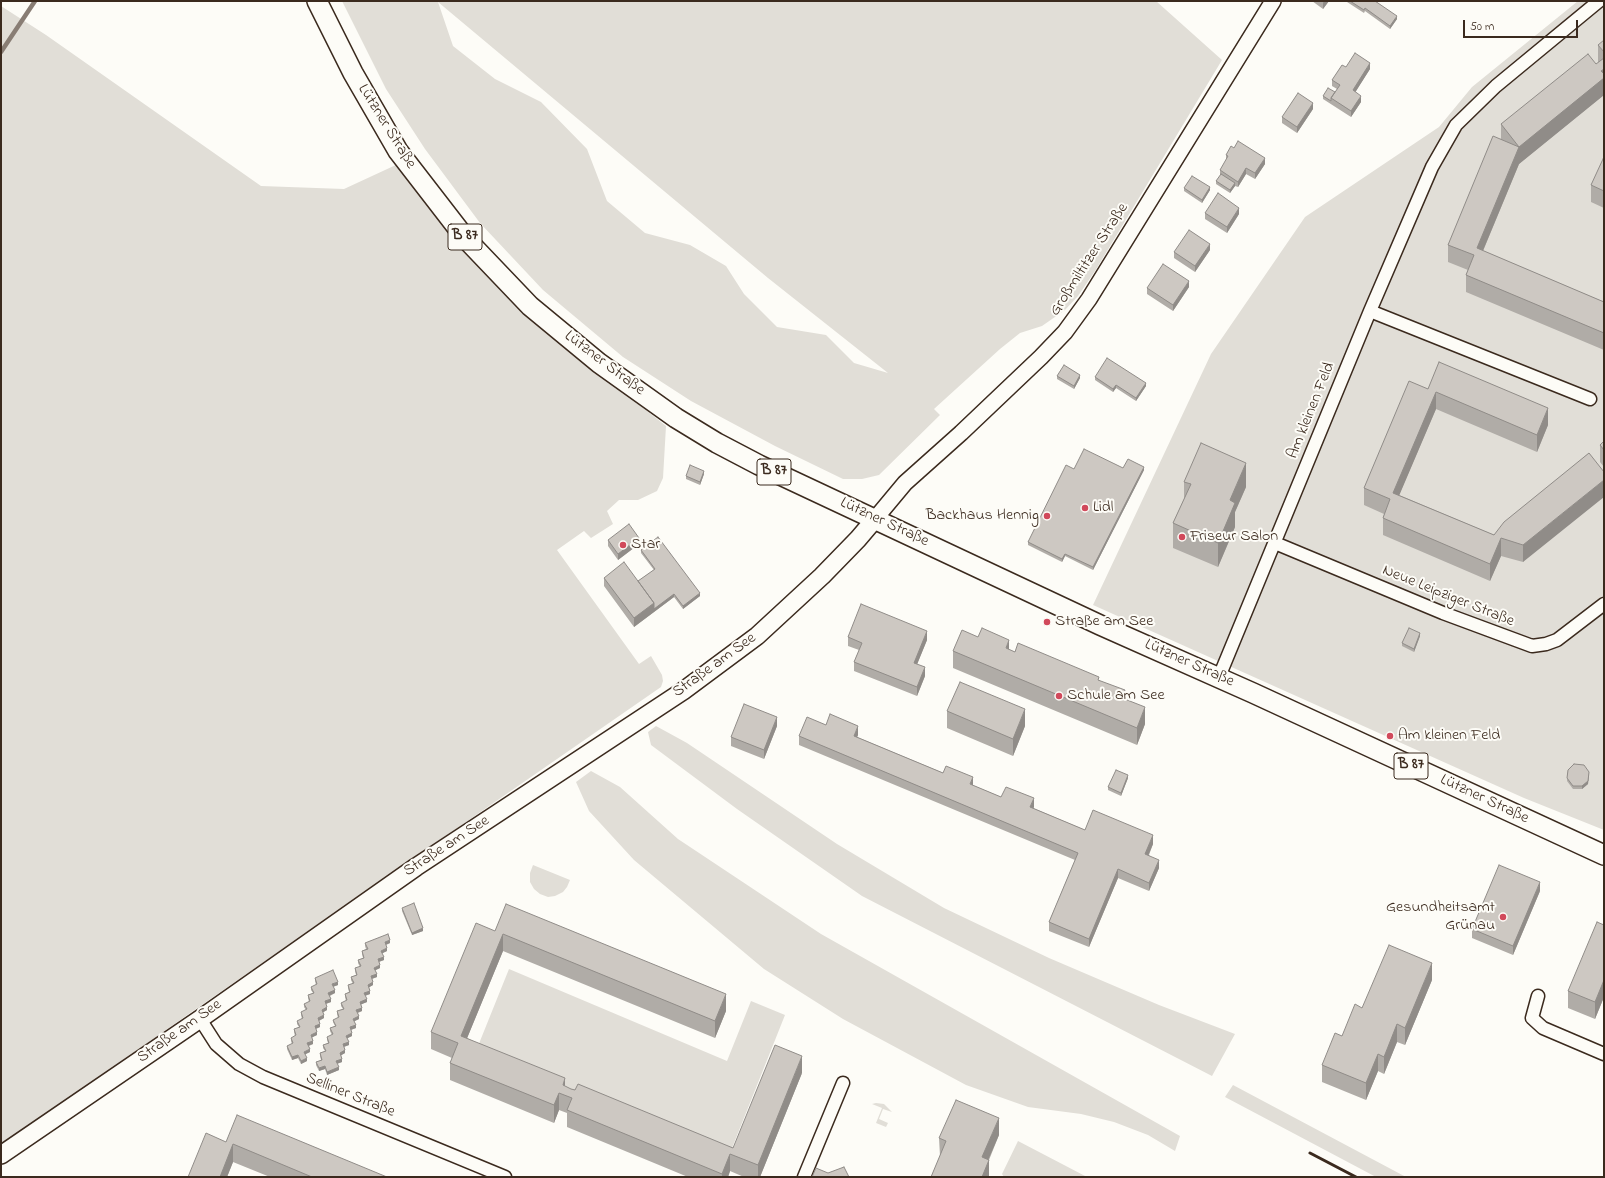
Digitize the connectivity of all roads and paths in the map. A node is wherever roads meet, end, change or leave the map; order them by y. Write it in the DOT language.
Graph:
graph roads {
  1 [pos="317,1"];
  2 [pos="1273,1"];
  3 [pos="1599,1"];
  4 [pos="1370,311"];
  5 [pos="1590,399"];
  6 [pos="875,519"];
  7 [pos="1275,543"];
  8 [pos="1604,604"];
  9 [pos="1219,677"];
  10 [pos="1604,855"];
  11 [pos="1538,996"];
  12 [pos="200,1019"];
  13 [pos="1604,1054"];
  14 [pos="843,1083"];
  15 [pos="1,1155"];
  16 [pos="506,1177"];
  17 [pos="804,1177"];
  1 -- 6 [label="main road, Lützner Straße / B 87"];
  2 -- 6 [label="street, Großmiltitzer Straße"];
  3 -- 4 [label="street, Am kleinen Feld"];
  4 -- 5 [label="street"];
  4 -- 7 [label="street, Am kleinen Feld"];
  6 -- 9 [label="main road, Lützner Straße / B 87"];
  6 -- 12 [label="main road, Straße am See"];
  7 -- 8 [label="street, Neue Leipziger Straße"];
  7 -- 9 [label="street, Am kleinen Feld"];
  9 -- 10 [label="main road, Lützner Straße / B 87"];
  11 -- 13 [label="street"];
  12 -- 15 [label="main road, Straße am See"];
  12 -- 16 [label="street, Selliner Straße"];
  14 -- 17 [label="street"];
}
